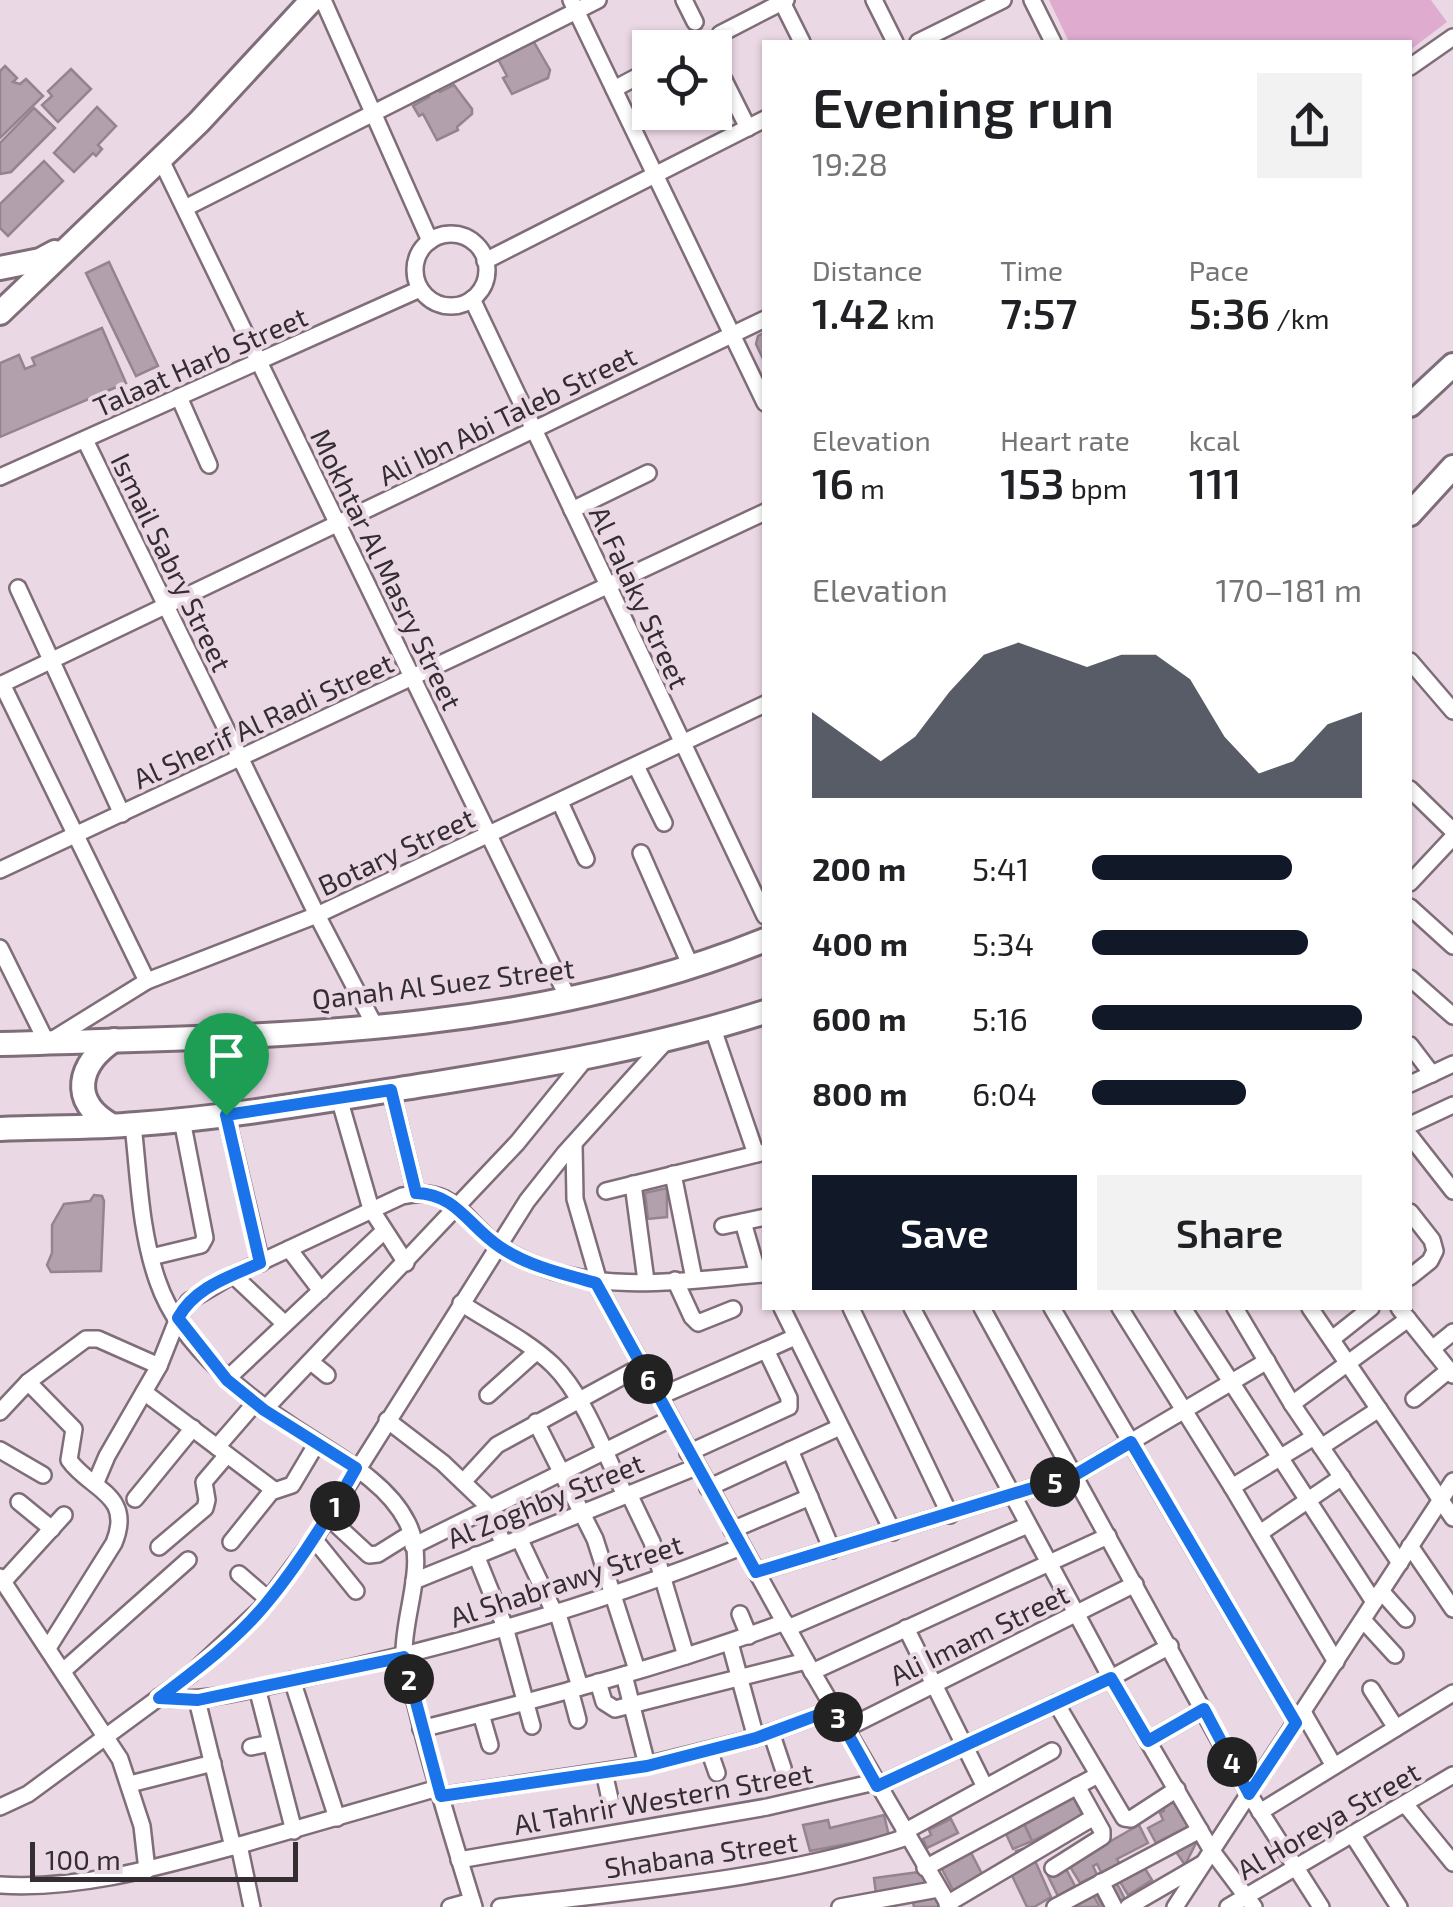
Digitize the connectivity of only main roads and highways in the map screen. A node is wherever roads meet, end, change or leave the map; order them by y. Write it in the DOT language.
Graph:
graph roads {
  1 [pos="312,0"];
  2 [pos="71,243"];
  3 [pos="0,268"];
  4 [pos="0,286"];
  5 [pos="0,313"];
  6 [pos="1453,365"];
  7 [pos="1412,403"];
  8 [pos="1453,467"];
  9 [pos="1412,512"];
  10 [pos="762,941"];
  11 [pos="762,1013"];
  12 [pos="114,1040"];
  13 [pos="0,1044"];
  14 [pos="122,1125"];
  15 [pos="0,1129"];
  1 -- 2 [label="main road"];
  2 -- 3 [label="main road"];
  2 -- 5 [label="main road"];
  4 -- 5 [label="main road"];
  6 -- 7 [label="main road"];
  8 -- 9 [label="main road"];
  10 -- 12 [label="main road, Qanah Al Suez Street"];
  11 -- 14 [label="main road"];
  12 -- 13 [label="main road, Qanah Al Suez Street"];
  12 -- 14 [label="main road"];
  14 -- 15 [label="main road"];
}
